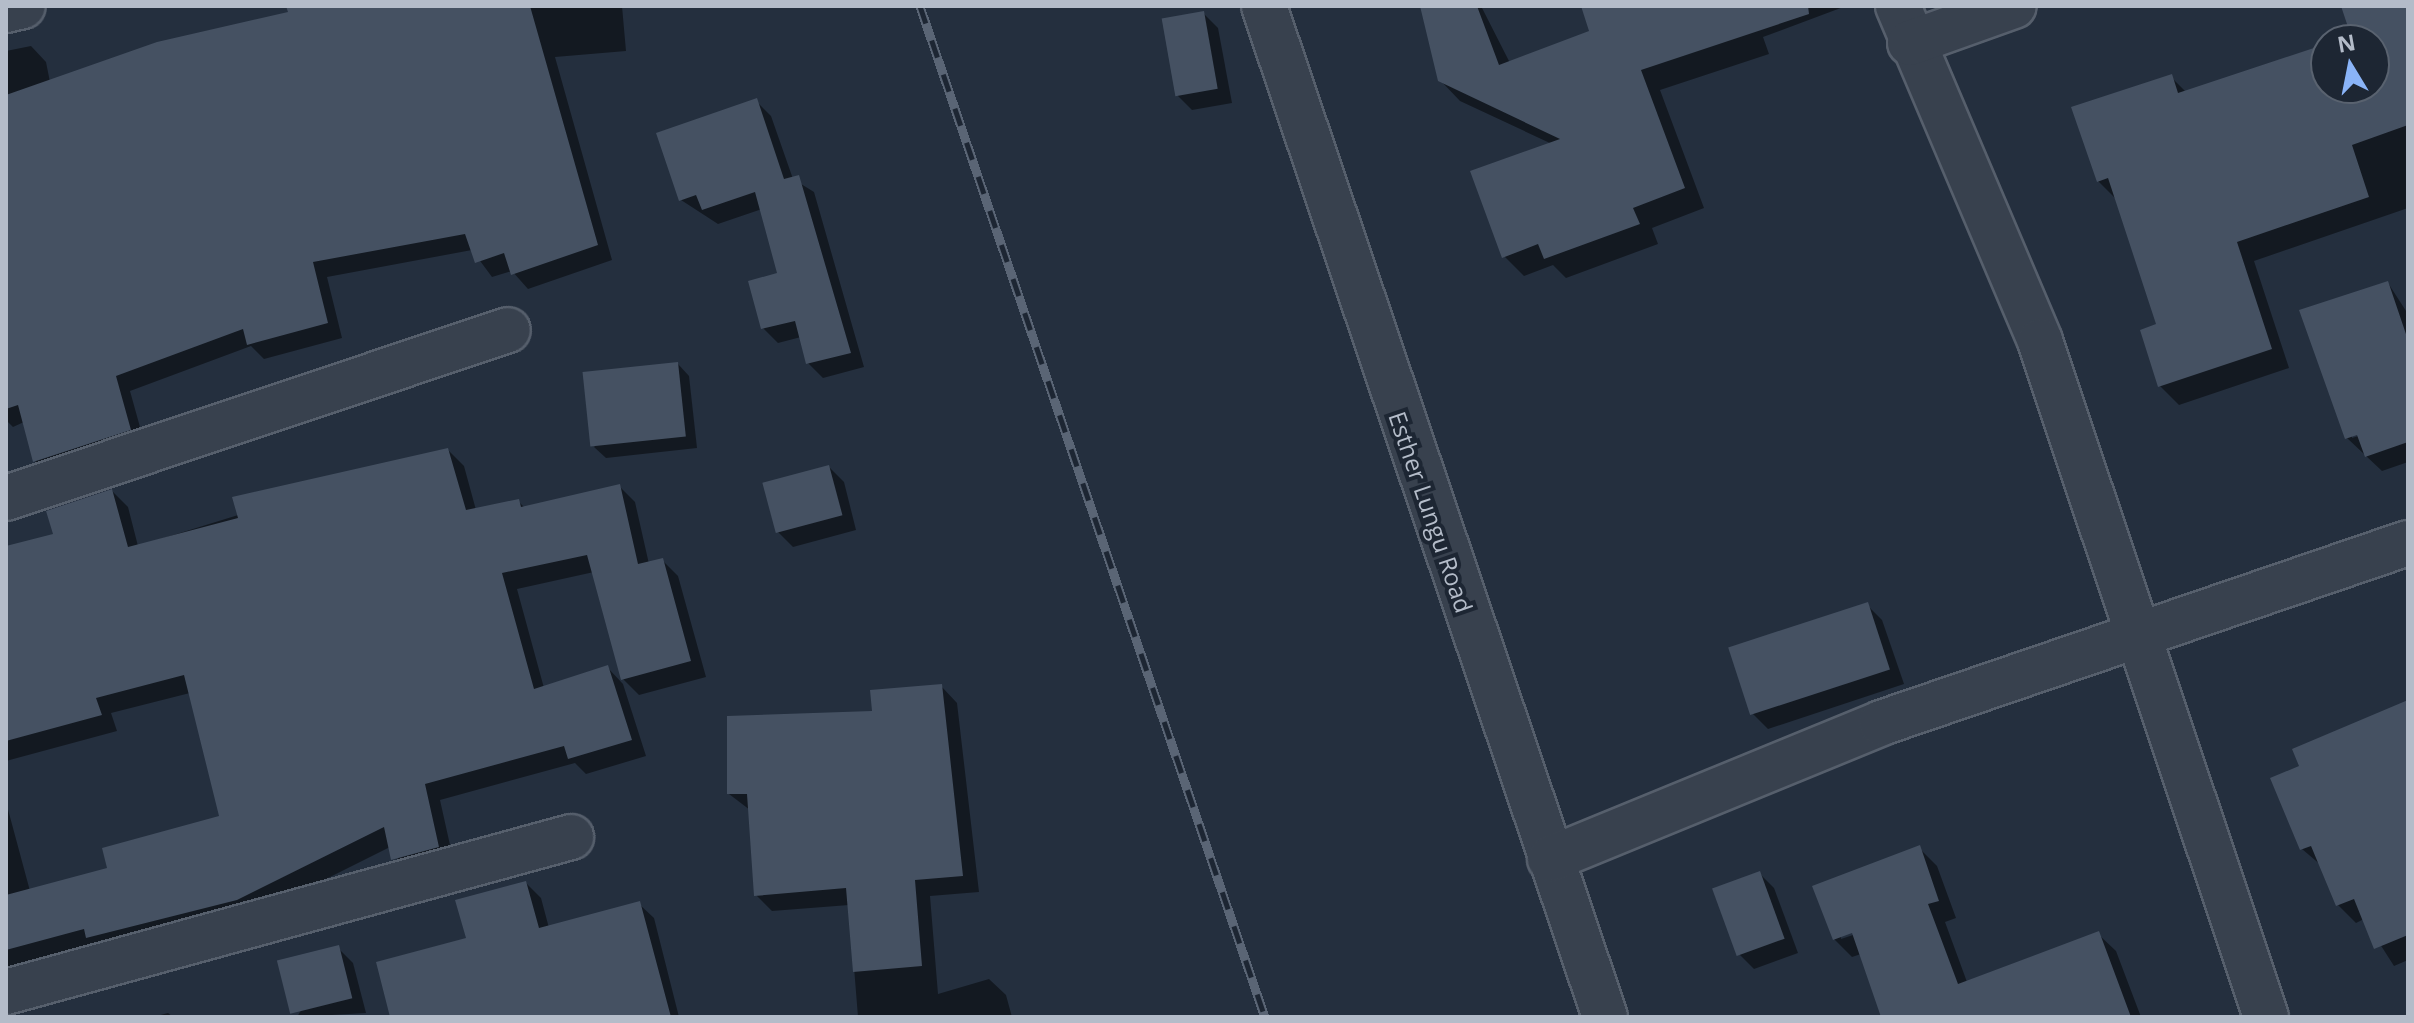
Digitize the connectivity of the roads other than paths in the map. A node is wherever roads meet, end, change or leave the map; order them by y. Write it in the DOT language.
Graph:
graph roads {
  1 [pos="23,6"];
  2 [pos="1264,6"];
  3 [pos="2014,6"];
  4 [pos="6,10"];
  5 [pos="1904,24"];
  6 [pos="508,330"];
  7 [pos="6,498"];
  8 [pos="2408,543"];
  9 [pos="2136,639"];
  10 [pos="571,837"];
  11 [pos="1550,859"];
  12 [pos="6,992"];
  13 [pos="1605,1017"];
  14 [pos="2266,1017"];
  1 -- 4 [label="street"];
  2 -- 11 [label="street, Esther Lungu Road"];
  3 -- 5 [label="street"];
  5 -- 9 [label="street"];
  6 -- 7 [label="street"];
  8 -- 9 [label="street"];
  9 -- 11 [label="street"];
  9 -- 14 [label="street"];
  10 -- 12 [label="street"];
  11 -- 13 [label="street, Esther Lungu Road"];
}
